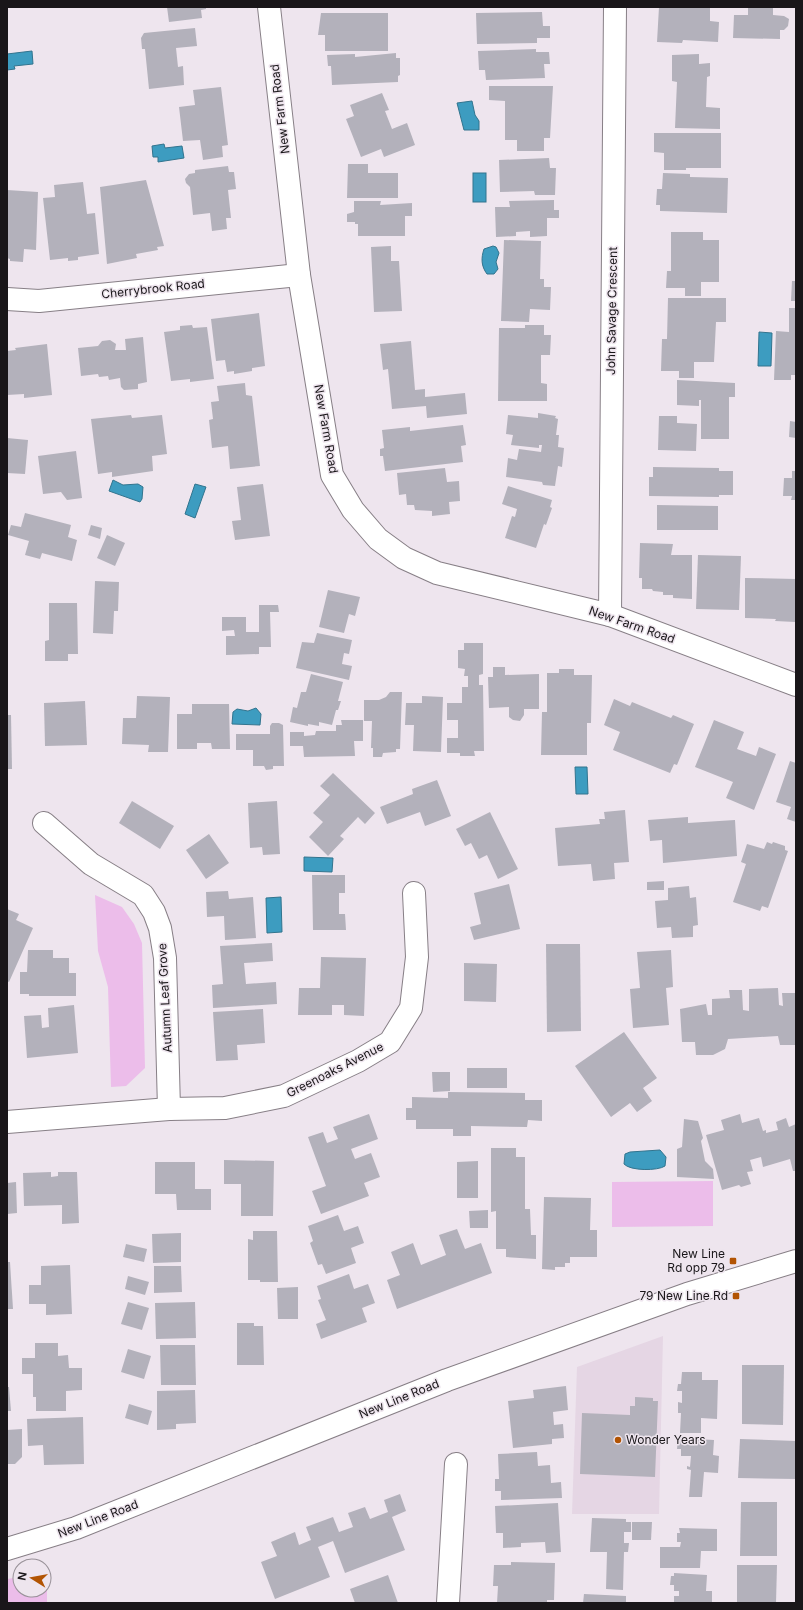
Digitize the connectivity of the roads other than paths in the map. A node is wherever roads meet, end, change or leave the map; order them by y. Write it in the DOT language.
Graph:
graph roads {
  1 [pos="269,7"];
  2 [pos="615,7"];
  3 [pos="299,275"];
  4 [pos="7,300"];
  5 [pos="610,614"];
  6 [pos="796,685"];
  7 [pos="44,823"];
  8 [pos="414,893"];
  9 [pos="169,1109"];
  10 [pos="7,1122"];
  11 [pos="796,1261"];
  12 [pos="456,1464"];
  13 [pos="7,1549"];
  14 [pos="448,1603"];
  1 -- 3 [label="street, New Farm Road"];
  2 -- 5 [label="street, John Savage Crescent"];
  3 -- 4 [label="street, Cherrybrook Road"];
  3 -- 5 [label="street, New Farm Road"];
  5 -- 6 [label="street, New Farm Road"];
  7 -- 9 [label="street, Autumn Leaf Grove"];
  8 -- 9 [label="street, Greenoaks Avenue"];
  9 -- 10 [label="street, Greenoaks Avenue"];
  11 -- 13 [label="street, New Line Road"];
  12 -- 14 [label="street"];
}
